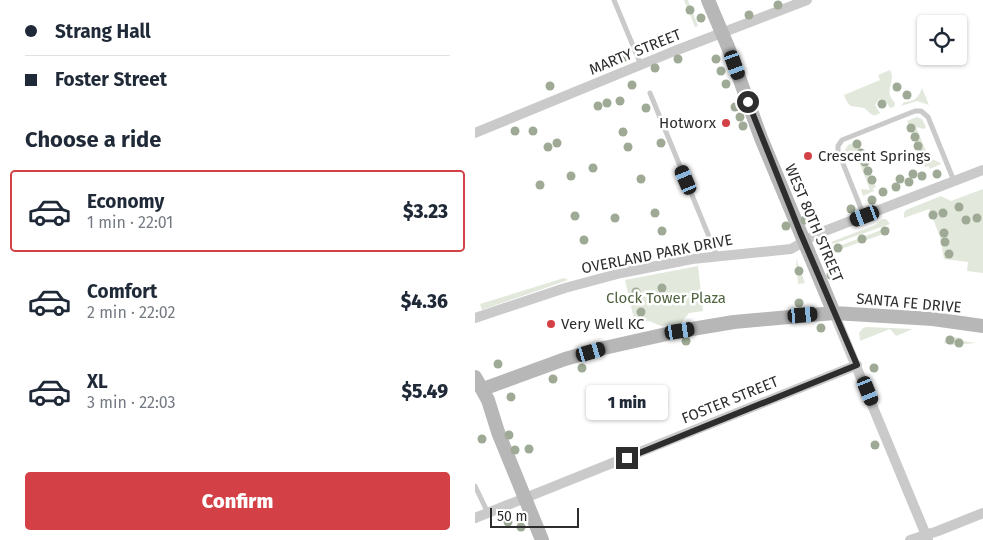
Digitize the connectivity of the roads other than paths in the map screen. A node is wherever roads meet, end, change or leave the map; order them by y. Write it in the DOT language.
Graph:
graph roads {
  1 [pos="614,0"];
  2 [pos="708,0"];
  3 [pos="807,0"];
  4 [pos="722,33"];
  5 [pos="641,65"];
  6 [pos="650,93"];
  7 [pos="475,133"];
  8 [pos="983,170"];
  9 [pos="954,181"];
  10 [pos="865,216"];
  11 [pos="804,241"];
  12 [pos="717,256"];
  13 [pos="835,313"];
  14 [pos="475,318"];
  15 [pos="983,326"];
  16 [pos="857,365"];
  17 [pos="475,377"];
  18 [pos="483,389"];
  19 [pos="475,486"];
  20 [pos="525,499"];
  21 [pos="488,513"];
  22 [pos="983,513"];
  23 [pos="475,518"];
  24 [pos="927,537"];
  25 [pos="542,540"];
  26 [pos="910,540"];
  1 -- 5 [label="lane"];
  2 -- 4 [label="main road, WEST 80TH STREET"];
  3 -- 4 [label="street, MARTY STREET"];
  4 -- 5 [label="street, MARTY STREET"];
  4 -- 11 [label="main road, WEST 80TH STREET"];
  5 -- 7 [label="street, MARTY STREET"];
  6 -- 12 [label="lane"];
  8 -- 9 [label="street, OVERLAND PARK DRIVE"];
  9 -- 10 [label="street, OVERLAND PARK DRIVE"];
  9 -- 10 [label="lane"];
  10 -- 11 [label="street, OVERLAND PARK DRIVE"];
  11 -- 12 [label="street, OVERLAND PARK DRIVE"];
  11 -- 13 [label="main road, WEST 80TH STREET"];
  12 -- 14 [label="street, OVERLAND PARK DRIVE"];
  13 -- 15 [label="main road, SANTA FE DRIVE"];
  13 -- 16 [label="street, WEST 80TH STREET"];
  13 -- 18 [label="main road, SANTA FE DRIVE"];
  16 -- 20 [label="street, FOSTER STREET"];
  16 -- 24 [label="street, WEST 80TH STREET"];
  17 -- 18 [label="main road"];
  18 -- 20 [label="main road"];
  19 -- 21 [label="lane"];
  20 -- 21 [label="street, FOSTER STREET"];
  20 -- 25 [label="main road"];
  21 -- 23 [label="street, FOSTER STREET"];
  22 -- 24 [label="street"];
  24 -- 26 [label="street"];
}
